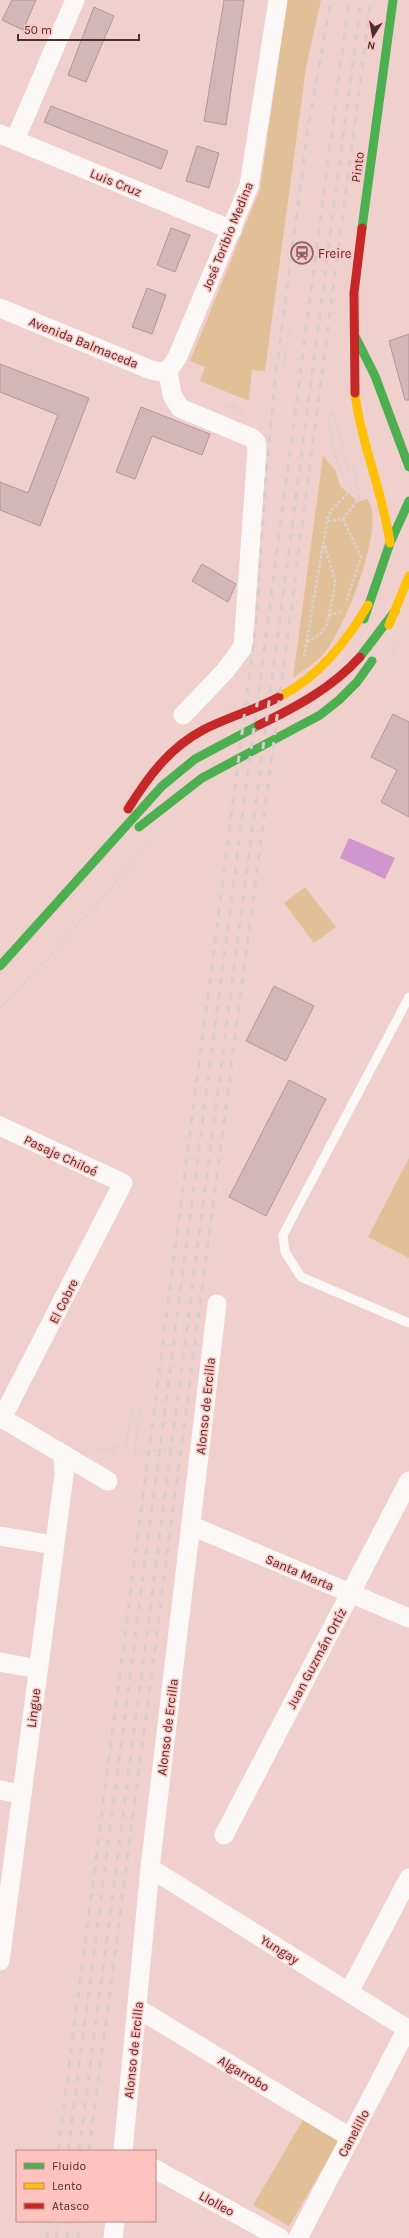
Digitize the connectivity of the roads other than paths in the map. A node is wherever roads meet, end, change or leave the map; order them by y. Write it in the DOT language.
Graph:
graph roads {
  1 [pos="75,0"];
  2 [pos="278,0"];
  3 [pos="393,0"];
  4 [pos="7,137"];
  5 [pos="232,230"];
  6 [pos="0,308"];
  7 [pos="356,338"];
  8 [pos="168,371"];
  9 [pos="409,468"];
  10 [pos="409,501"];
  11 [pos="390,543"];
  12 [pos="409,576"];
  13 [pos="368,605"];
  14 [pos="395,611"];
  15 [pos="356,641"];
  16 [pos="350,652"];
  17 [pos="330,685"];
  18 [pos="183,715"];
  19 [pos="100,854"];
  20 [pos="0,966"];
  21 [pos="409,997"];
  22 [pos="400,1014"];
  23 [pos="409,1018"];
  24 [pos="0,1126"];
  25 [pos="123,1183"];
  26 [pos="217,1304"];
  27 [pos="409,1323"];
  28 [pos="1,1418"];
  29 [pos="63,1456"];
  30 [pos="108,1481"];
  31 [pos="409,1481"];
  32 [pos="192,1526"];
  33 [pos="0,1536"];
  34 [pos="54,1545"];
  35 [pos="350,1593"];
  36 [pos="409,1618"];
  37 [pos="0,1662"];
  38 [pos="38,1669"];
  39 [pos="0,1790"];
  40 [pos="22,1794"];
  41 [pos="224,1835"];
  42 [pos="150,1868"];
  43 [pos="409,1878"];
  44 [pos="3,1918"];
  45 [pos="0,1961"];
  46 [pos="349,1992"];
  47 [pos="137,2008"];
  48 [pos="408,2030"];
  49 [pos="350,2138"];
  50 [pos="123,2150"];
  51 [pos="156,2170"];
  52 [pos="115,2222"];
  53 [pos="113,2238"];
  54 [pos="280,2238"];
  55 [pos="298,2238"];
  1 -- 4 [label="street"];
  2 -- 5 [label="street, José Toribio Medina"];
  3 -- 7 [label="main road, Pinto"];
  4 -- 5 [label="street, Luis Cruz"];
  5 -- 8 [label="street, José Toribio Medina"];
  6 -- 8 [label="street, Avenida Balmaceda"];
  7 -- 9 [label="main road, Pinto"];
  7 -- 11 [label="main road, Pinto"];
  8 -- 18 [label="street"];
  10 -- 11 [label="main road"];
  11 -- 13 [label="main road"];
  12 -- 14 [label="main road"];
  13 -- 15 [label="main road"];
  13 -- 19 [label="main road"];
  14 -- 17 [label="main road"];
  14 -- 19 [label="main road"];
  16 -- 17 [label="main road"];
  17 -- 19 [label="main road"];
  19 -- 20 [label="main road"];
  21 -- 22 [label="lane"];
  22 -- 23 [label="lane"];
  22 -- 27 [label="lane"];
  24 -- 25 [label="street, Pasaje Chiloé"];
  25 -- 28 [label="street, El Cobre"];
  26 -- 32 [label="street, Alonso de Ercilla"];
  28 -- 29 [label="street"];
  29 -- 30 [label="street"];
  29 -- 34 [label="street, Lingue"];
  31 -- 35 [label="street, Juan Guzmán Ortíz"];
  32 -- 35 [label="street, Santa Marta"];
  32 -- 42 [label="street, Alonso de Ercilla"];
  33 -- 34 [label="street"];
  34 -- 38 [label="street, Lingue"];
  35 -- 36 [label="street, Santa Marta"];
  35 -- 41 [label="street, Juan Guzmán Ortíz"];
  37 -- 38 [label="street"];
  38 -- 40 [label="street, Lingue"];
  39 -- 40 [label="street"];
  40 -- 44 [label="street, Lingue"];
  42 -- 46 [label="street, Yungay"];
  42 -- 47 [label="street, Alonso de Ercilla"];
  43 -- 46 [label="street"];
  44 -- 45 [label="street, Lingue"];
  46 -- 48 [label="street, Yungay"];
  47 -- 49 [label="street, Algarrobo"];
  47 -- 50 [label="street, Alonso de Ercilla"];
  48 -- 49 [label="street, Canelillo"];
  49 -- 55 [label="street, Canelillo"];
  51 -- 54 [label="street, Llolleo"];
  52 -- 53 [label="street"];
}
